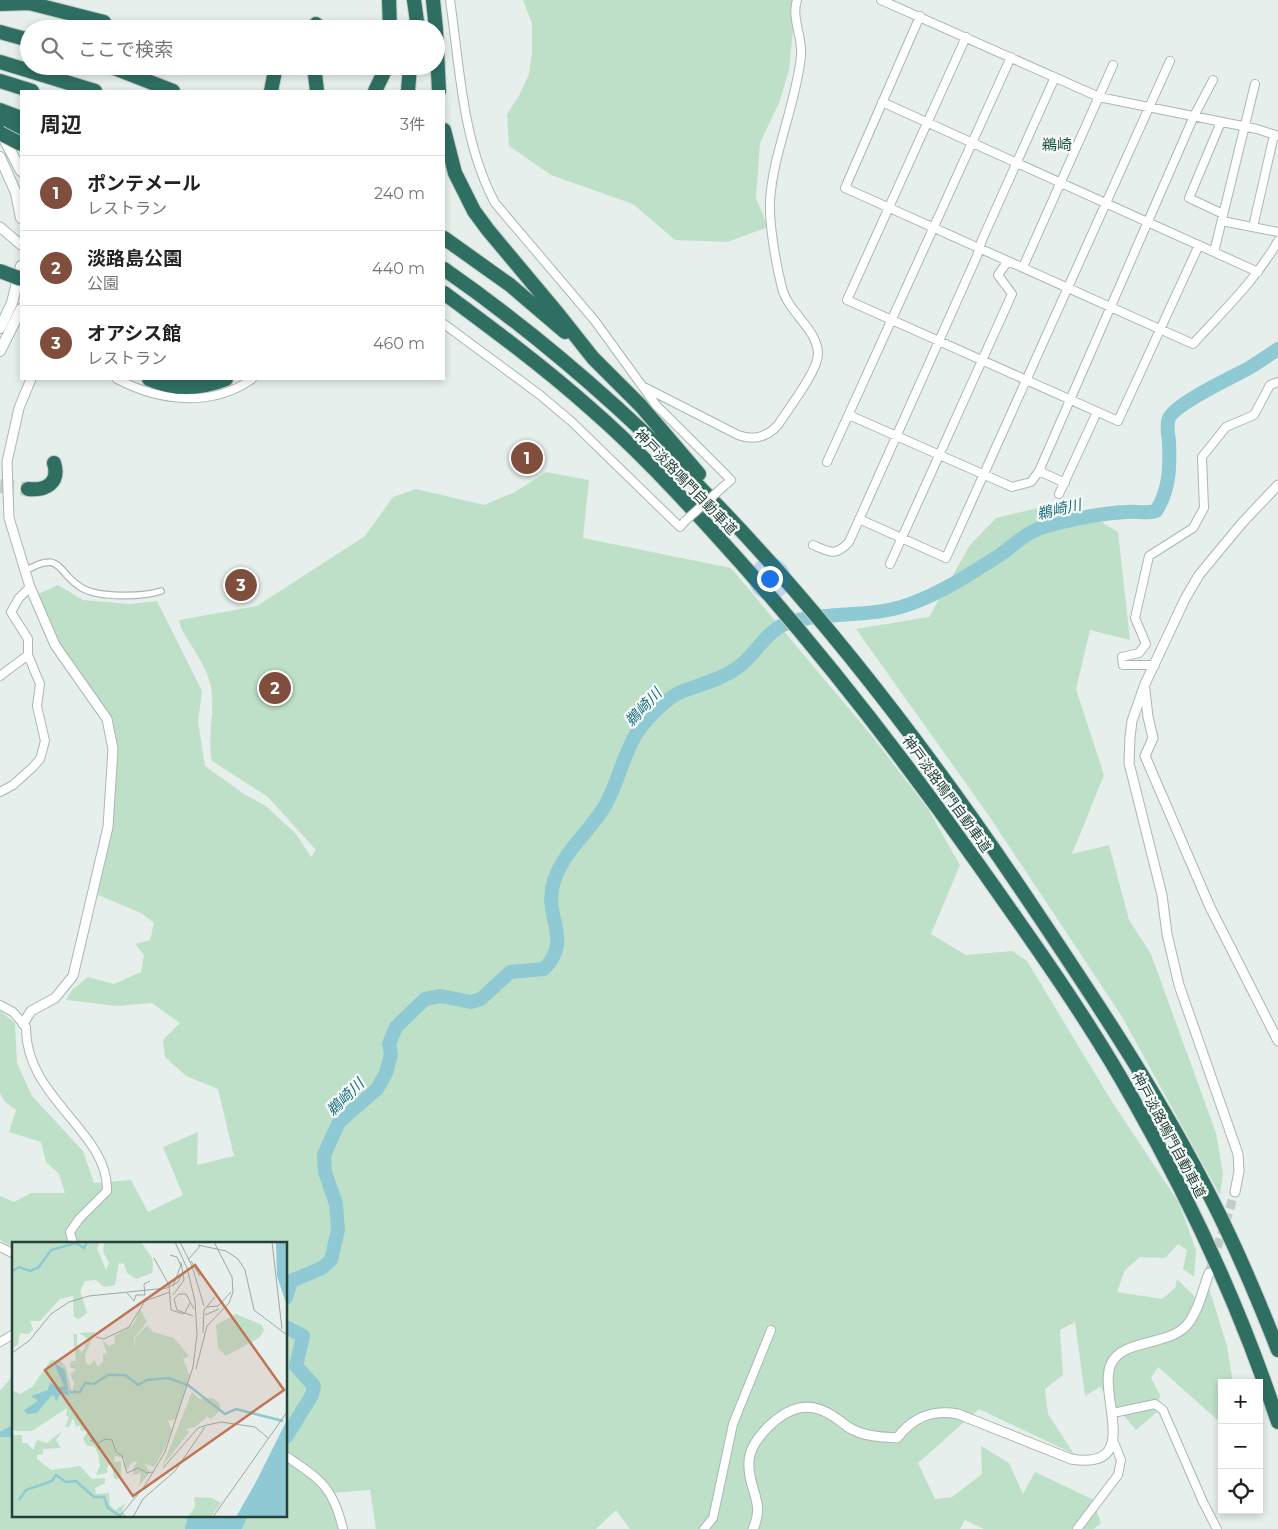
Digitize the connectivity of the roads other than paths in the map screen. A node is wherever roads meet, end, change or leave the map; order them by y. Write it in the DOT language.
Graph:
graph roads {
  1 [pos="389,0"];
  2 [pos="405,0"];
  3 [pos="414,0"];
  4 [pos="433,0"];
  5 [pos="450,0"];
  6 [pos="797,0"];
  7 [pos="881,0"];
  8 [pos="0,4"];
  9 [pos="920,16"];
  10 [pos="96,20"];
  11 [pos="390,20"];
  12 [pos="407,20"];
  13 [pos="417,20"];
  14 [pos="435,20"];
  15 [pos="0,32"];
  16 [pos="966,37"];
  17 [pos="20,38"];
  18 [pos="1011,57"];
  19 [pos="1170,61"];
  20 [pos="0,62"];
  21 [pos="1113,65"];
  22 [pos="20,68"];
  23 [pos="43,75"];
  24 [pos="132,75"];
  25 [pos="274,75"];
  26 [pos="315,75"];
  27 [pos="383,75"];
  28 [pos="384,75"];
  29 [pos="409,75"];
  30 [pos="419,75"];
  31 [pos="438,75"];
  32 [pos="1055,77"];
  33 [pos="1213,80"];
  34 [pos="0,81"];
  35 [pos="1255,84"];
  36 [pos="29,90"];
  37 [pos="93,90"];
  38 [pos="170,90"];
  39 [pos="271,90"];
  40 [pos="317,90"];
  41 [pos="375,90"];
  42 [pos="380,90"];
  43 [pos="408,90"];
  44 [pos="418,90"];
  45 [pos="439,90"];
  46 [pos="1099,97"];
  47 [pos="882,102"];
  48 [pos="1149,107"];
  49 [pos="1194,116"];
  50 [pos="20,118"];
  51 [pos="2,122"];
  52 [pos="1221,122"];
  53 [pos="927,123"];
  54 [pos="1244,127"];
  55 [pos="20,131"];
  56 [pos="445,134"];
  57 [pos="1276,136"];
  58 [pos="20,143"];
  59 [pos="972,143"];
  60 [pos="0,157"];
  61 [pos="1016,163"];
  62 [pos="20,168"];
  63 [pos="1061,183"];
  64 [pos="1106,203"];
  65 [pos="889,208"];
  66 [pos="20,213"];
  67 [pos="1222,218"];
  68 [pos="1149,223"];
  69 [pos="1253,227"];
  70 [pos="0,228"];
  71 [pos="934,228"];
  72 [pos="1278,232"];
  73 [pos="445,239"];
  74 [pos="1278,241"];
  75 [pos="20,244"];
  76 [pos="1199,245"];
  77 [pos="980,248"];
  78 [pos="1214,252"];
  79 [pos="1008,261"];
  80 [pos="1023,268"];
  81 [pos="20,270"];
  82 [pos="445,270"];
  83 [pos="0,271"];
  84 [pos="1258,272"];
  85 [pos="20,279"];
  86 [pos="1068,288"];
  87 [pos="445,295"];
  88 [pos="445,307"];
  89 [pos="1112,308"];
  90 [pos="20,311"];
  91 [pos="892,320"];
  92 [pos="445,325"];
  93 [pos="0,328"];
  94 [pos="1160,329"];
  95 [pos="939,341"];
  96 [pos="0,351"];
  97 [pos="526,355"];
  98 [pos="593,358"];
  99 [pos="982,361"];
  100 [pos="31,380"];
  101 [pos="120,380"];
  102 [pos="153,380"];
  103 [pos="222,380"];
  104 [pos="250,380"];
  105 [pos="1026,380"];
  106 [pos="1278,382"];
  107 [pos="642,386"];
  108 [pos="1072,400"];
  109 [pos="1097,412"];
  110 [pos="849,415"];
  111 [pos="896,436"];
  112 [pos="940,455"];
  113 [pos="828,462"];
  114 [pos="54,463"];
  115 [pos="1039,471"];
  116 [pos="984,474"];
  117 [pos="1065,483"];
  118 [pos="1278,486"];
  119 [pos="28,489"];
  120 [pos="1060,494"];
  121 [pos="859,519"];
  122 [pos="734,522"];
  123 [pos="902,538"];
  124 [pos="813,545"];
  125 [pos="890,564"];
  126 [pos="25,571"];
  127 [pos="30,588"];
  128 [pos="161,591"];
  129 [pos="28,655"];
  130 [pos="1155,666"];
  131 [pos="0,676"];
  132 [pos="1145,684"];
  133 [pos="0,792"];
  134 [pos="0,1005"];
  135 [pos="23,1024"];
  136 [pos="1278,1041"];
  137 [pos="1235,1192"];
  138 [pos="73,1242"];
  139 [pos="0,1247"];
  140 [pos="12,1253"];
  141 [pos="1209,1273"];
  142 [pos="771,1330"];
  143 [pos="12,1335"];
  144 [pos="0,1342"];
  145 [pos="1278,1350"];
  146 [pos="1113,1413"];
  147 [pos="1278,1422"];
  148 [pos="1112,1440"];
  149 [pos="288,1458"];
  150 [pos="343,1529"];
  151 [pos="704,1529"];
  152 [pos="753,1529"];
  153 [pos="1077,1529"];
  154 [pos="1217,1529"];
  1 -- 11 [label="highway"];
  2 -- 12 [label="highway"];
  3 -- 13 [label="highway"];
  4 -- 14 [label="highway"];
  5 -- 107 [label="street"];
  6 -- 107 [label="street"];
  7 -- 9 [label="street"];
  8 -- 10 [label="highway"];
  9 -- 16 [label="street"];
  9 -- 47 [label="street"];
  15 -- 17 [label="highway"];
  16 -- 18 [label="street"];
  16 -- 53 [label="street"];
  18 -- 32 [label="street"];
  18 -- 59 [label="street"];
  19 -- 48 [label="street"];
  20 -- 22 [label="highway"];
  21 -- 46 [label="street"];
  23 -- 37 [label="highway"];
  24 -- 38 [label="highway"];
  25 -- 39 [label="highway"];
  26 -- 40 [label="highway"];
  27 -- 41 [label="highway"];
  28 -- 42 [label="highway"];
  29 -- 43 [label="highway"];
  30 -- 44 [label="highway"];
  31 -- 45 [label="highway"];
  32 -- 46 [label="street"];
  32 -- 61 [label="street"];
  33 -- 49 [label="street"];
  34 -- 36 [label="highway"];
  35 -- 54 [label="street"];
  46 -- 48 [label="street"];
  46 -- 63 [label="street"];
  47 -- 53 [label="street"];
  47 -- 65 [label="street"];
  48 -- 49 [label="street"];
  48 -- 64 [label="street"];
  49 -- 52 [label="street"];
  49 -- 68 [label="street"];
  50 -- 51 [label="highway"];
  51 -- 55 [label="highway"];
  51 -- 58 [label="highway, bridge"];
  51 -- 62 [label="main road"];
  52 -- 54 [label="street"];
  52 -- 67 [label="street"];
  53 -- 59 [label="street"];
  53 -- 65 [label="street"];
  54 -- 57 [label="street"];
  54 -- 67 [label="street"];
  56 -- 98 [label="highway"];
  57 -- 69 [label="street"];
  59 -- 61 [label="street"];
  59 -- 71 [label="street"];
  60 -- 66 [label="main road"];
  61 -- 63 [label="street"];
  61 -- 77 [label="street"];
  63 -- 64 [label="street"];
  63 -- 80 [label="street"];
  64 -- 68 [label="street"];
  64 -- 86 [label="street"];
  65 -- 71 [label="street"];
  65 -- 91 [label="street"];
  67 -- 69 [label="street"];
  67 -- 78 [label="street"];
  68 -- 76 [label="street"];
  68 -- 89 [label="street"];
  69 -- 72 [label="street"];
  70 -- 75 [label="street"];
  71 -- 77 [label="street"];
  71 -- 91 [label="street"];
  73 -- 98 [label="highway"];
  74 -- 84 [label="street"];
  76 -- 78 [label="street"];
  76 -- 94 [label="street"];
  77 -- 79 [label="street"];
  77 -- 95 [label="street"];
  78 -- 84 [label="street"];
  79 -- 80 [label="street"];
  79 -- 99 [label="street"];
  80 -- 86 [label="street"];
  81 -- 93 [label="main road"];
  82 -- 122 [label="highway, 神戸淡路鳴門自動車道"];
  83 -- 85 [label="highway, bridge"];
  84 -- 94 [label="street"];
  86 -- 89 [label="street"];
  86 -- 105 [label="street"];
  87 -- 97 [label="highway, 神戸淡路鳴門自動車道"];
  88 -- 97 [label="highway"];
  89 -- 94 [label="street"];
  89 -- 108 [label="street"];
  90 -- 96 [label="main road"];
  91 -- 95 [label="street"];
  91 -- 110 [label="street"];
  92 -- 107 [label="street, bridge"];
  94 -- 109 [label="street"];
  95 -- 99 [label="street"];
  95 -- 111 [label="street"];
  97 -- 147 [label="highway, 神戸淡路鳴門自動車道"];
  98 -- 122 [label="highway"];
  99 -- 105 [label="street"];
  99 -- 112 [label="street"];
  100 -- 126 [label="street"];
  101 -- 104 [label="street"];
  102 -- 103 [label="highway"];
  105 -- 108 [label="street"];
  105 -- 116 [label="street"];
  106 -- 130 [label="street"];
  108 -- 109 [label="street"];
  108 -- 115 [label="street"];
  109 -- 117 [label="street"];
  110 -- 111 [label="street"];
  110 -- 113 [label="street"];
  111 -- 112 [label="street"];
  111 -- 121 [label="street"];
  112 -- 116 [label="street"];
  112 -- 123 [label="street"];
  114 -- 119 [label="highway"];
  115 -- 116 [label="street"];
  115 -- 117 [label="street"];
  116 -- 123 [label="street"];
  117 -- 120 [label="street"];
  118 -- 130 [label="street"];
  121 -- 123 [label="street"];
  121 -- 124 [label="street"];
  122 -- 145 [label="highway, 神戸淡路鳴門自動車道"];
  123 -- 125 [label="street"];
  126 -- 127 [label="street"];
  126 -- 128 [label="street"];
  127 -- 129 [label="street"];
  127 -- 135 [label="street"];
  129 -- 131 [label="street"];
  129 -- 133 [label="street"];
  130 -- 132 [label="street"];
  132 -- 136 [label="street"];
  132 -- 137 [label="street"];
  134 -- 135 [label="street"];
  135 -- 138 [label="street"];
  139 -- 140 [label="street"];
  141 -- 146 [label="street"];
  142 -- 151 [label="street"];
  143 -- 144 [label="street"];
  146 -- 148 [label="street"];
  146 -- 154 [label="street"];
  148 -- 152 [label="street"];
  148 -- 153 [label="street"];
  149 -- 150 [label="street"];
}
